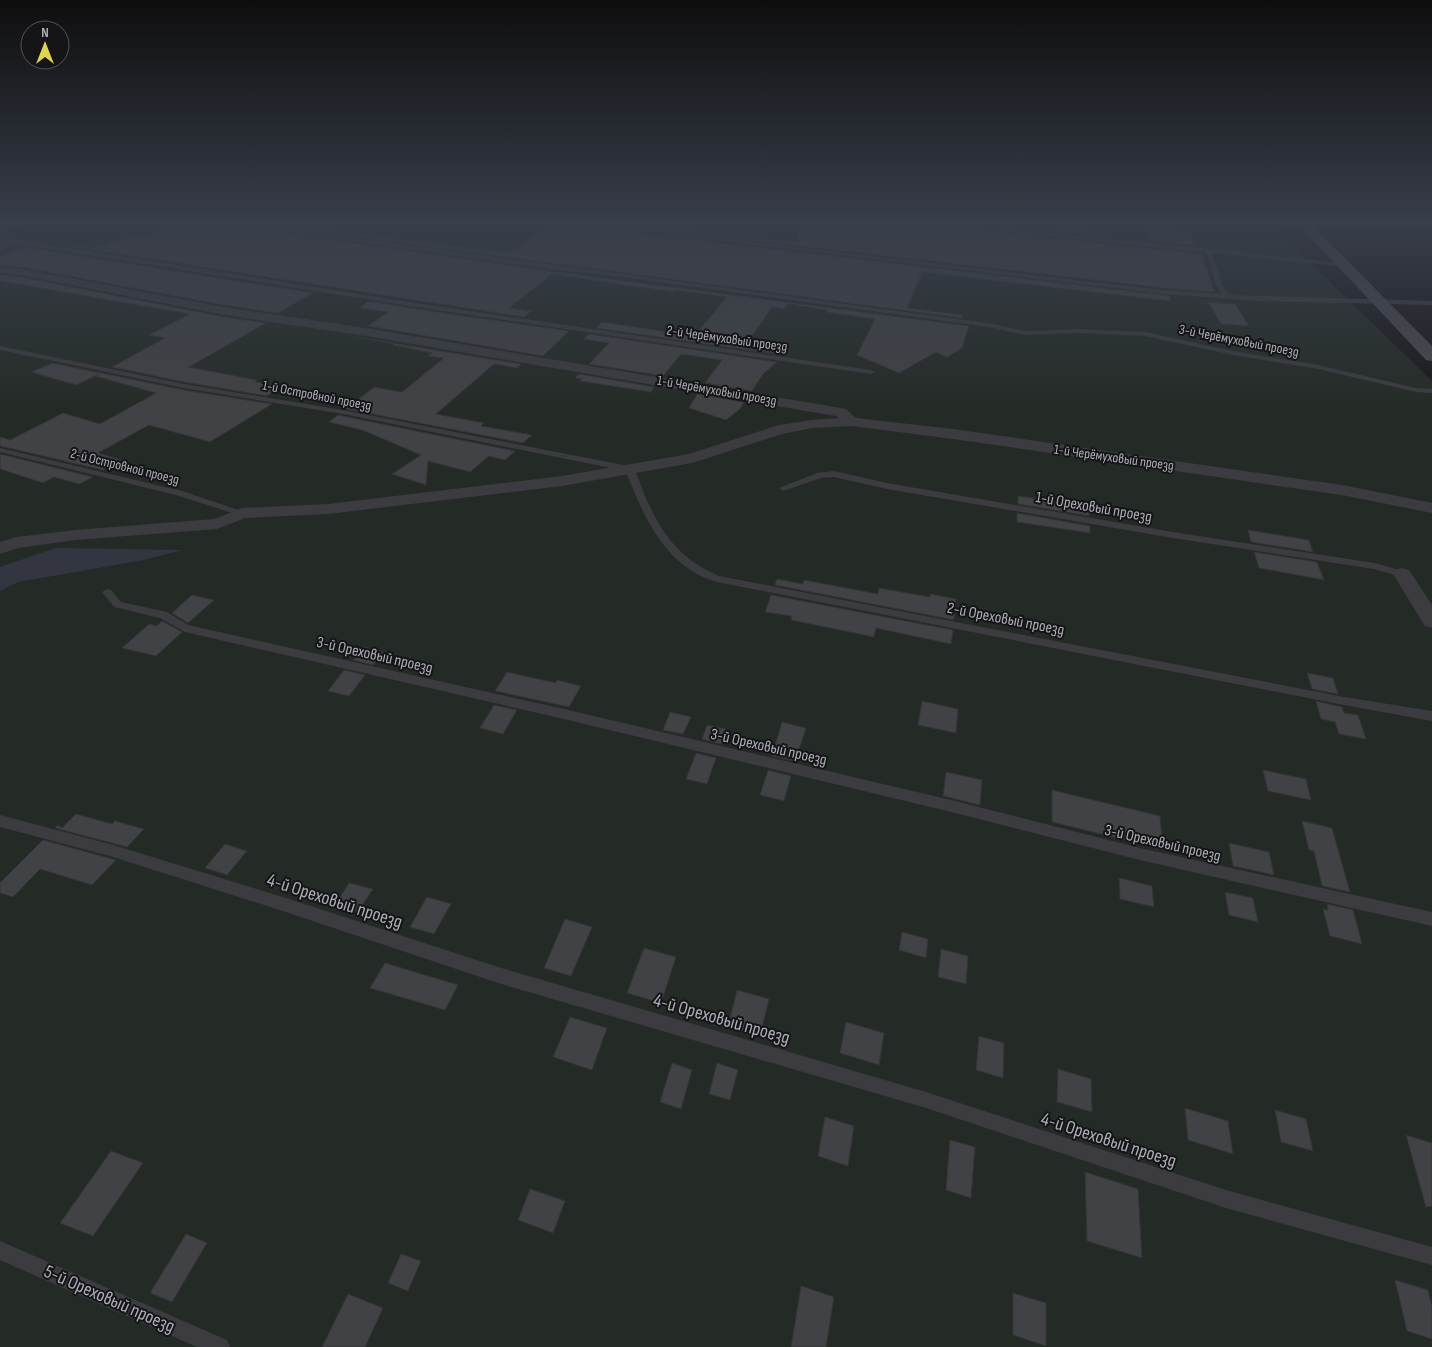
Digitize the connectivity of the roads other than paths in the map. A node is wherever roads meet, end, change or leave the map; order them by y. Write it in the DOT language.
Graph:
graph roads {
  1 [pos="98,287"];
  2 [pos="301,287"];
  3 [pos="708,287"];
  4 [pos="1117,287"];
  5 [pos="1221,287"];
  6 [pos="1365,287"];
  7 [pos="1227,297"];
  8 [pos="1381,303"];
  9 [pos="1432,303"];
  10 [pos="0,348"];
  11 [pos="1432,356"];
  12 [pos="871,372"];
  13 [pos="1432,391"];
  14 [pos="852,422"];
  15 [pos="0,450"];
  16 [pos="630,470"];
  17 [pos="783,488"];
  18 [pos="1432,508"];
  19 [pos="242,513"];
  20 [pos="0,548"];
  21 [pos="1402,574"];
  22 [pos="107,592"];
  23 [pos="1432,621"];
  24 [pos="1432,716"];
  25 [pos="0,821"];
  26 [pos="1432,919"];
  27 [pos="0,1250"];
  28 [pos="1432,1256"];
  29 [pos="220,1347"];
  1 -- 14 [label="street, 1-й Черёмуховый проезд"];
  2 -- 12 [label="lane, 2-й Черёмуховый проезд"];
  3 -- 13 [label="lane, 3-й Черёмуховый проезд"];
  4 -- 7 [label="lane"];
  5 -- 7 [label="lane"];
  6 -- 8 [label="main road"];
  7 -- 8 [label="lane"];
  8 -- 9 [label="lane"];
  8 -- 11 [label="main road"];
  10 -- 16 [label="lane, 1-й Островной проезд"];
  14 -- 16 [label="street"];
  14 -- 18 [label="street, 1-й Черёмуховый проезд"];
  15 -- 19 [label="lane, 2-й Островной проезд"];
  16 -- 19 [label="street"];
  16 -- 24 [label="lane, 2-й Ореховый проезд"];
  17 -- 21 [label="lane, 1-й Ореховый проезд"];
  19 -- 20 [label="street"];
  21 -- 23 [label="street"];
  22 -- 26 [label="lane, 3-й Ореховый проезд"];
  25 -- 28 [label="lane, 4-й Ореховый проезд"];
  27 -- 29 [label="lane, 5-й Ореховый проезд"];
}
